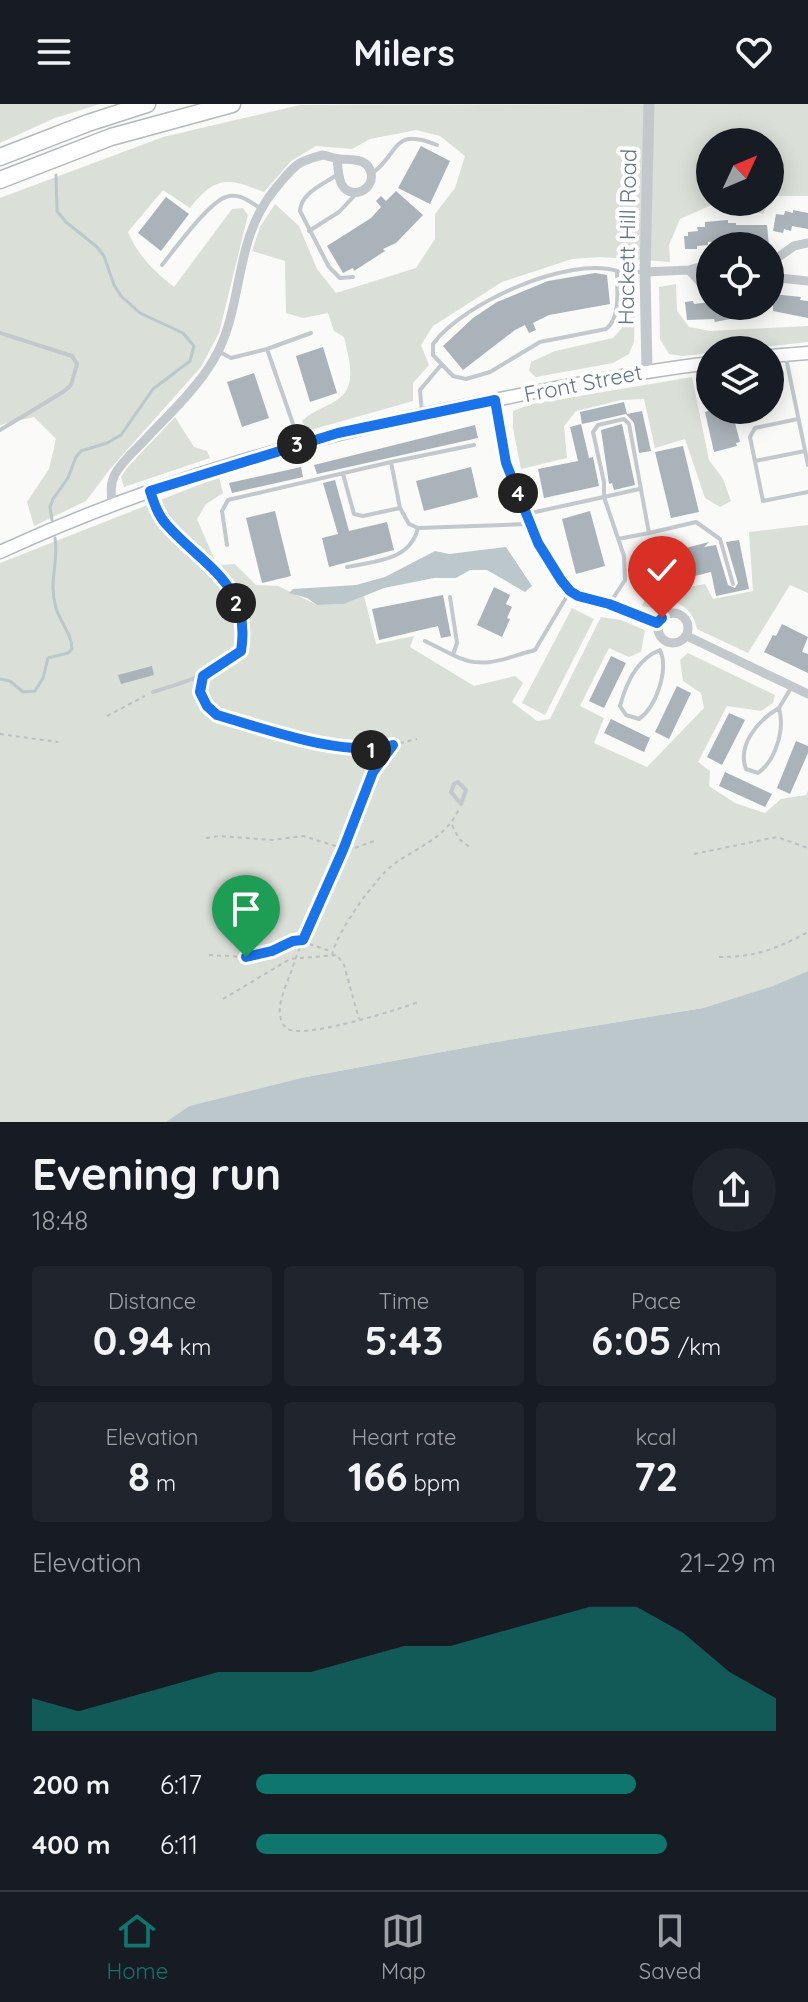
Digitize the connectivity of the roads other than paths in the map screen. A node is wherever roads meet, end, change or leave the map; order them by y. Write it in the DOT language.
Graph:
graph roads {
  1 [pos="147,104"];
  2 [pos="232,104"];
  3 [pos="649,104"];
  4 [pos="437,145"];
  5 [pos="0,157"];
  6 [pos="337,159"];
  7 [pos="339,174"];
  8 [pos="372,174"];
  9 [pos="0,180"];
  10 [pos="356,194"];
  11 [pos="260,208"];
  12 [pos="309,231"];
  13 [pos="808,243"];
  14 [pos="784,253"];
  15 [pos="162,265"];
  16 [pos="696,268"];
  17 [pos="689,270"];
  18 [pos="617,271"];
  19 [pos="645,272"];
  20 [pos="353,277"];
  21 [pos="696,278"];
  22 [pos="784,278"];
  23 [pos="808,281"];
  24 [pos="0,333"];
  25 [pos="311,333"];
  26 [pos="267,349"];
  27 [pos="218,351"];
  28 [pos="808,353"];
  29 [pos="785,354"];
  30 [pos="441,365"];
  31 [pos="696,365"];
  32 [pos="647,371"];
  33 [pos="495,400"];
  34 [pos="422,413"];
  35 [pos="798,419"];
  36 [pos="0,430"];
  37 [pos="300,443"];
  38 [pos="474,445"];
  39 [pos="805,451"];
  40 [pos="755,461"];
  41 [pos="391,462"];
  42 [pos="808,465"];
  43 [pos="343,474"];
  44 [pos="639,489"];
  45 [pos="150,491"];
  46 [pos="808,492"];
  47 [pos="604,497"];
  48 [pos="112,504"];
  49 [pos="400,508"];
  50 [pos="528,519"];
  51 [pos="418,528"];
  52 [pos="649,533"];
  53 [pos="618,539"];
  54 [pos="227,545"];
  55 [pos="0,552"];
  56 [pos="347,567"];
  57 [pos="733,584"];
  58 [pos="570,591"];
  59 [pos="450,597"];
  60 [pos="609,604"];
  61 [pos="632,612"];
  62 [pos="687,636"];
  63 [pos="425,641"];
  64 [pos="663,646"];
  65 [pos="453,655"];
  66 [pos="793,686"];
  67 [pos="153,692"];
  68 [pos="808,694"];
  69 [pos="779,708"];
  70 [pos="461,804"];
  1 -- 5 [label="highway"];
  2 -- 9 [label="highway"];
  3 -- 19 [label="street, Hackett Hill Road"];
  4 -- 8 [label="lane"];
  6 -- 7 [label="street"];
  6 -- 8 [label="street"];
  6 -- 11 [label="street"];
  7 -- 10 [label="street"];
  7 -- 12 [label="lane"];
  8 -- 10 [label="street"];
  10 -- 12 [label="lane"];
  11 -- 15 [label="lane"];
  11 -- 27 [label="street"];
  12 -- 20 [label="lane"];
  13 -- 14 [label="street"];
  16 -- 17 [label="street"];
  17 -- 19 [label="street"];
  17 -- 21 [label="street"];
  18 -- 19 [label="lane"];
  18 -- 30 [label="lane"];
  18 -- 30 [label="lane"];
  19 -- 32 [label="street, Hackett Hill Road"];
  22 -- 23 [label="street"];
  24 -- 36 [label="lane"];
  25 -- 26 [label="lane"];
  26 -- 27 [label="lane"];
  26 -- 37 [label="lane"];
  27 -- 48 [label="street"];
  28 -- 29 [label="main road"];
  29 -- 35 [label="lane"];
  30 -- 34 [label="lane"];
  31 -- 32 [label="main road, Front Street"];
  32 -- 33 [label="main road, Front Street"];
  33 -- 34 [label="main road, Front Street"];
  33 -- 50 [label="street"];
  34 -- 37 [label="main road, Front Street"];
  35 -- 39 [label="lane"];
  35 -- 40 [label="lane"];
  37 -- 45 [label="main road, Front Street"];
  38 -- 41 [label="lane"];
  39 -- 40 [label="lane"];
  39 -- 42 [label="lane"];
  40 -- 46 [label="lane"];
  41 -- 43 [label="lane"];
  41 -- 49 [label="lane"];
  43 -- 49 [label="lane"];
  43 -- 54 [label="lane"];
  44 -- 47 [label="lane"];
  44 -- 47 [label="lane"];
  44 -- 52 [label="lane"];
  45 -- 48 [label="main road, Front Street"];
  45 -- 67 [label="lane"];
  47 -- 50 [label="lane"];
  47 -- 53 [label="lane"];
  48 -- 55 [label="main road, Front Street"];
  49 -- 51 [label="lane"];
  50 -- 51 [label="lane"];
  50 -- 58 [label="street"];
  51 -- 56 [label="lane"];
  52 -- 53 [label="lane"];
  52 -- 57 [label="lane"];
  53 -- 60 [label="lane"];
  58 -- 60 [label="street"];
  58 -- 65 [label="lane"];
  59 -- 65 [label="lane"];
  60 -- 61 [label="street"];
  62 -- 64 [label="street"];
  62 -- 64 [label="street"];
  62 -- 66 [label="street"];
  63 -- 65 [label="lane"];
  64 -- 64 [label="lane"];
  66 -- 68 [label="street"];
  66 -- 69 [label="lane"];
  69 -- 69 [label="lane"];
  70 -- 70 [label="lane"];
}
